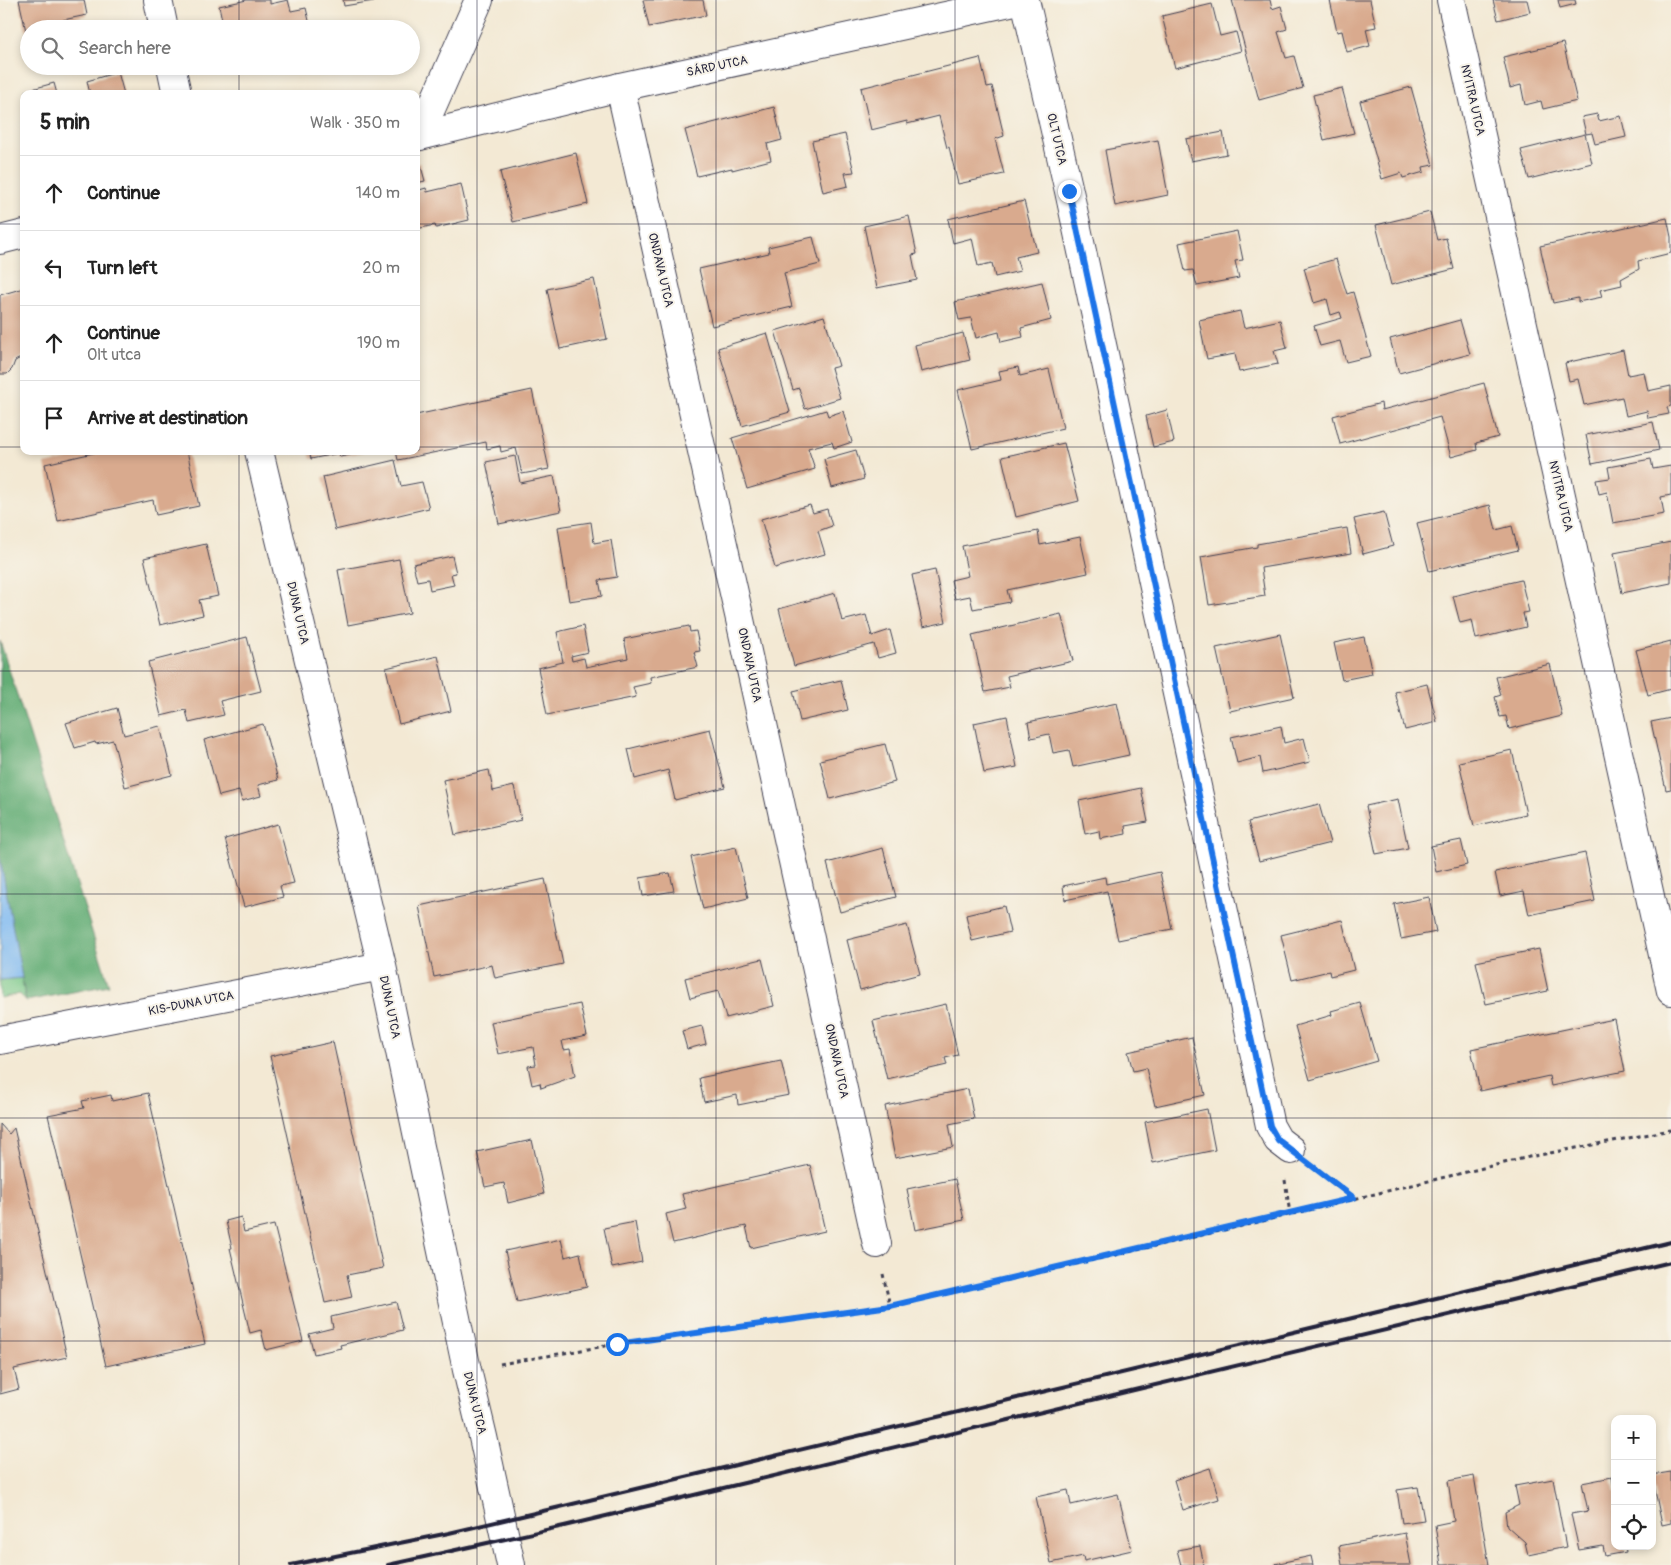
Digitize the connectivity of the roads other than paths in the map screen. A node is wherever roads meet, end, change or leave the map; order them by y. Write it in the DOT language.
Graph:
graph roads {
  1 [pos="158,0"];
  2 [pos="479,0"];
  3 [pos="1019,0"];
  4 [pos="1025,0"];
  5 [pos="1451,0"];
  6 [pos="162,20"];
  7 [pos="174,75"];
  8 [pos="620,87"];
  9 [pos="176,90"];
  10 [pos="420,133"];
  11 [pos="420,137"];
  12 [pos="20,235"];
  13 [pos="0,240"];
  14 [pos="260,455"];
  15 [pos="382,966"];
  16 [pos="1671,991"];
  17 [pos="0,1040"];
  18 [pos="1291,1150"];
  19 [pos="877,1244"];
  20 [pos="511,1565"];
  1 -- 6 [label="street"];
  2 -- 10 [label="street"];
  3 -- 8 [label="street, SÁRD UTCA"];
  4 -- 18 [label="street, OLT UTCA"];
  5 -- 16 [label="street, NYITRA UTCA"];
  7 -- 9 [label="street"];
  8 -- 11 [label="street, SÁRD UTCA"];
  8 -- 19 [label="street, ONDAVA UTCA"];
  12 -- 13 [label="street"];
  14 -- 15 [label="street, DUNA UTCA"];
  15 -- 17 [label="street, KIS-DUNA UTCA"];
  15 -- 20 [label="street, DUNA UTCA"];
}
